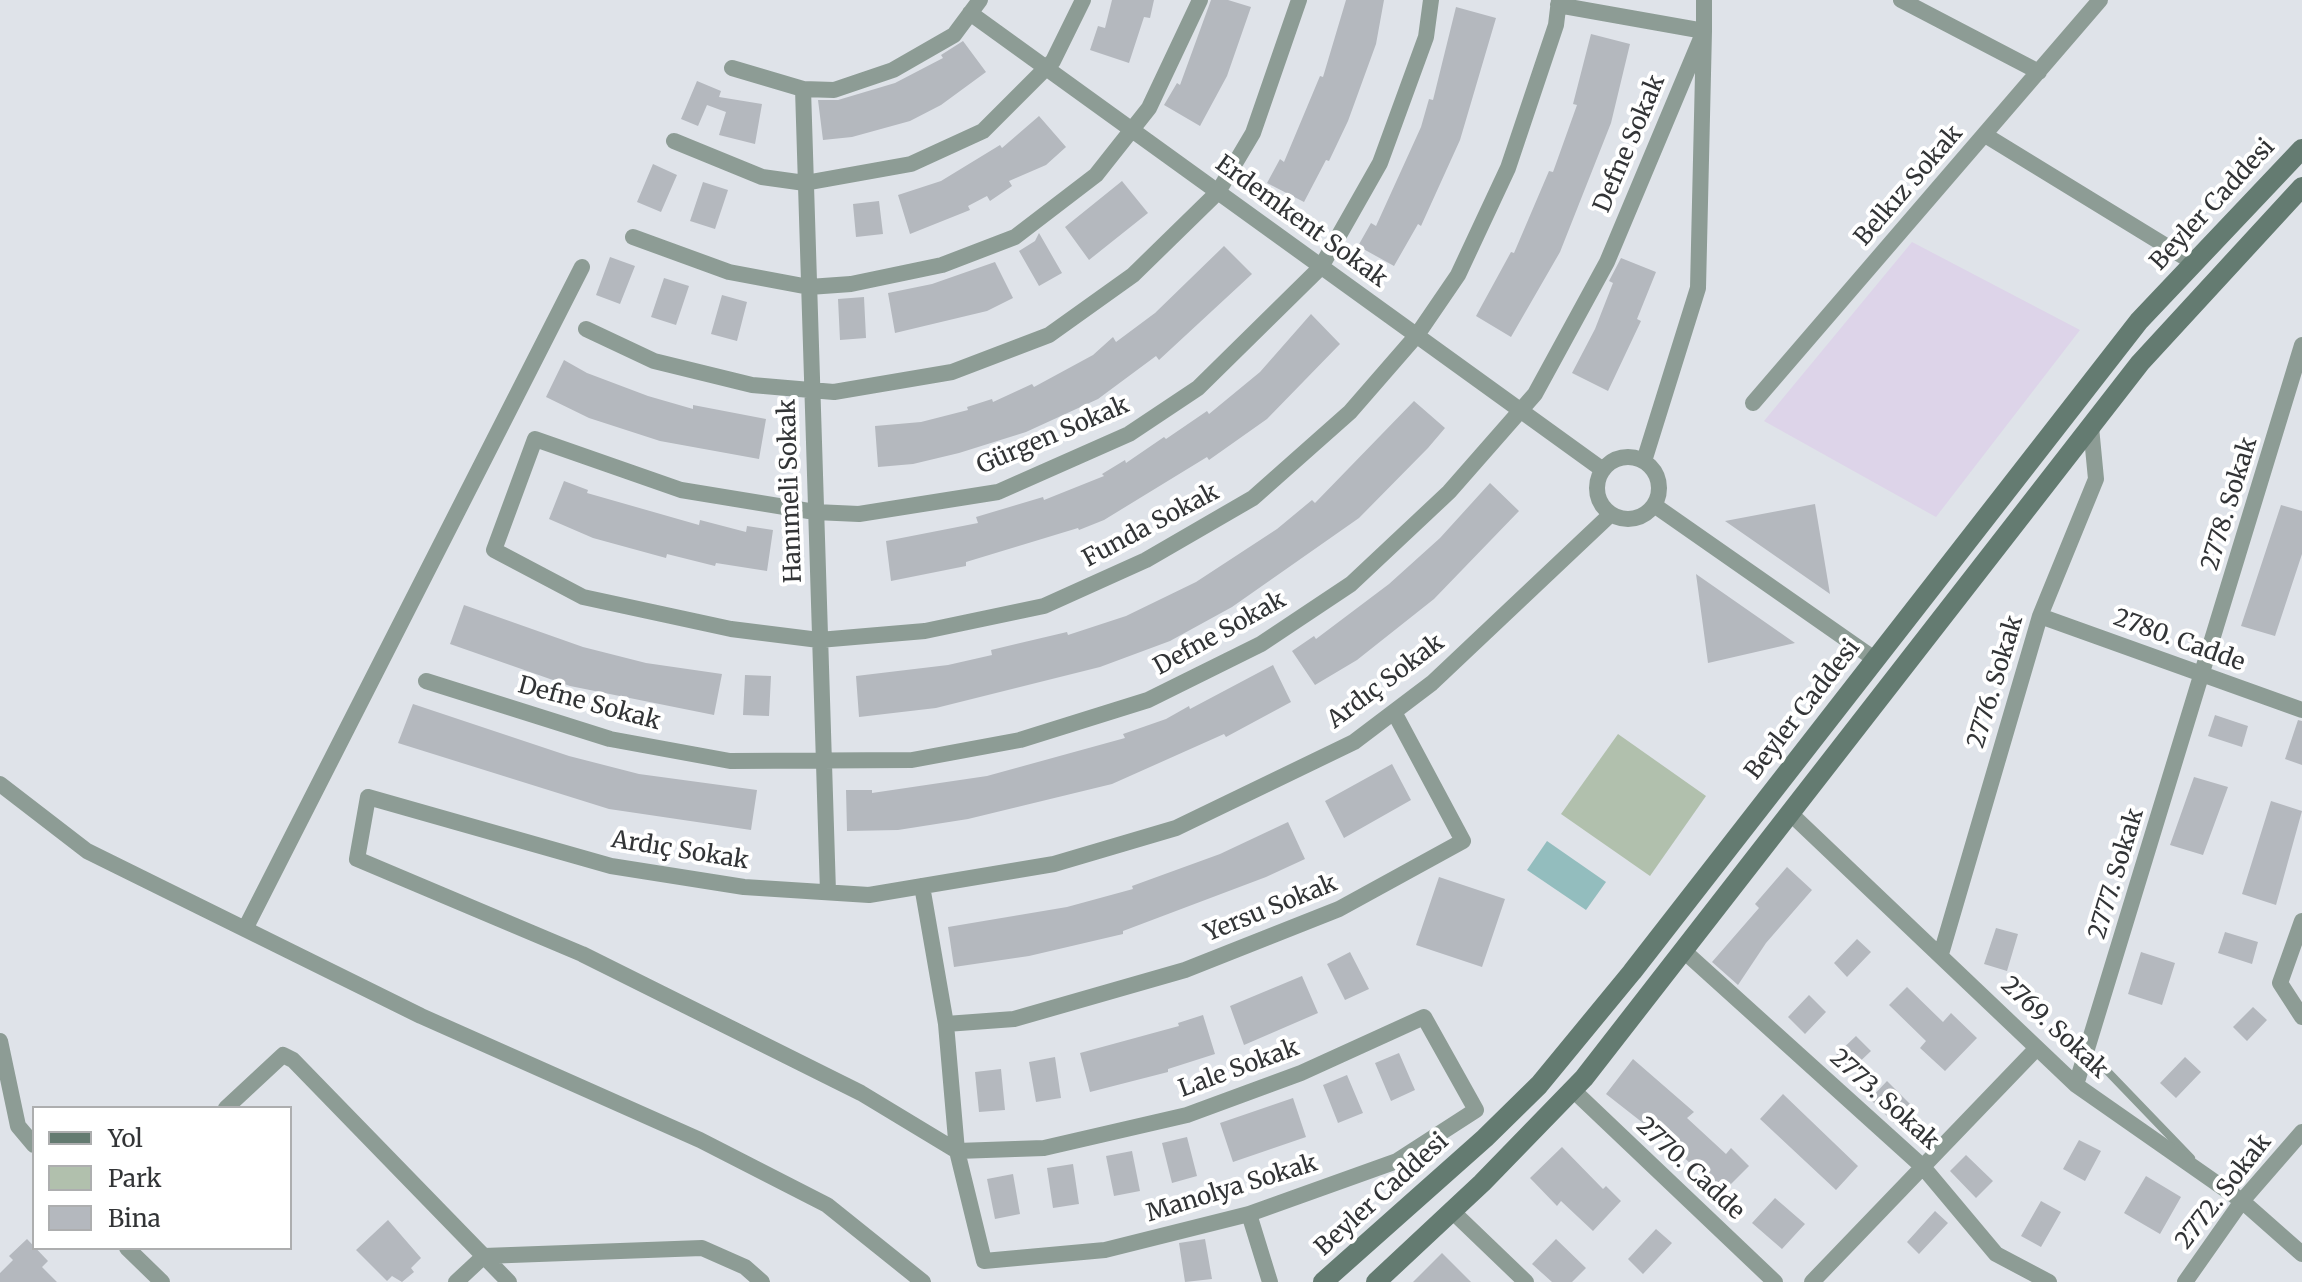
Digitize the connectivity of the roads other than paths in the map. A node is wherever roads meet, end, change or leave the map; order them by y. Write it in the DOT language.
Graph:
graph roads {
  1 [pos="1083,0"];
  2 [pos="1200,0"];
  3 [pos="1299,0"];
  4 [pos="1431,0"];
  5 [pos="1704,0"];
  6 [pos="1901,0"];
  7 [pos="2100,0"];
  8 [pos="1558,3"];
  9 [pos="975,7"];
  10 [pos="1704,31"];
  11 [pos="732,68"];
  12 [pos="1045,68"];
  13 [pos="2039,72"];
  14 [pos="803,89"];
  15 [pos="1132,130"];
  16 [pos="1985,135"];
  17 [pos="674,141"];
  18 [pos="2302,149"];
  19 [pos="805,183"];
  20 [pos="2302,187"];
  21 [pos="1218,192"];
  22 [pos="633,237"];
  23 [pos="2194,263"];
  24 [pos="582,267"];
  25 [pos="1321,267"];
  26 [pos="809,287"];
  27 [pos="586,329"];
  28 [pos="1417,335"];
  29 [pos="2302,345"];
  30 [pos="812,389"];
  31 [pos="1753,403"];
  32 [pos="1521,411"];
  33 [pos="2091,427"];
  34 [pos="1644,461"];
  35 [pos="1603,470"];
  36 [pos="1654,505"];
  37 [pos="815,512"];
  38 [pos="1611,514"];
  39 [pos="494,550"];
  40 [pos="2040,616"];
  41 [pos="819,640"];
  42 [pos="1876,660"];
  43 [pos="1899,675"];
  44 [pos="2204,676"];
  45 [pos="426,681"];
  46 [pos="2302,710"];
  47 [pos="1394,712"];
  48 [pos="824,761"];
  49 [pos="0,784"];
  50 [pos="1770,796"];
  51 [pos="1792,815"];
  52 [pos="922,886"];
  53 [pos="828,892"];
  54 [pos="2302,921"];
  55 [pos="245,929"];
  56 [pos="1685,952"];
  57 [pos="1941,954"];
  58 [pos="2302,1017"];
  59 [pos="946,1024"];
  60 [pos="0,1041"];
  61 [pos="2037,1048"];
  62 [pos="2087,1050"];
  63 [pos="2076,1085"];
  64 [pos="1573,1090"];
  65 [pos="7,1104"];
  66 [pos="228,1106"];
  67 [pos="1476,1110"];
  68 [pos="2302,1132"];
  69 [pos="32,1143"];
  70 [pos="957,1151"];
  71 [pos="1923,1167"];
  72 [pos="2214,1182"];
  73 [pos="2242,1201"];
  74 [pos="1452,1211"];
  75 [pos="1249,1214"];
  76 [pos="129,1250"];
  77 [pos="2302,1254"];
  78 [pos="484,1256"];
  79 [pos="162,1282"];
  80 [pos="456,1282"];
  81 [pos="509,1282"];
  82 [pos="762,1282"];
  83 [pos="923,1282"];
  84 [pos="1270,1282"];
  85 [pos="1323,1282"];
  86 [pos="1376,1282"];
  87 [pos="1526,1282"];
  88 [pos="1775,1282"];
  89 [pos="1812,1282"];
  90 [pos="2049,1282"];
  91 [pos="2185,1282"];
  1 -- 12 [label="street"];
  2 -- 15 [label="street"];
  3 -- 21 [label="street"];
  4 -- 25 [label="street, Gürgen Sokak"];
  5 -- 10 [label="street, Defne Sokak"];
  6 -- 13 [label="street"];
  7 -- 13 [label="street, Belkız Sokak"];
  8 -- 10 [label="street"];
  8 -- 28 [label="street, Funda Sokak"];
  9 -- 12 [label="street, Erdemkent Sokak"];
  9 -- 14 [label="street"];
  10 -- 32 [label="street, Defne Sokak"];
  10 -- 34 [label="street"];
  11 -- 14 [label="street"];
  12 -- 15 [label="street, Erdemkent Sokak"];
  12 -- 19 [label="street"];
  13 -- 16 [label="street, Belkız Sokak"];
  14 -- 19 [label="street, Hanımeli Sokak"];
  15 -- 21 [label="street, Erdemkent Sokak"];
  15 -- 26 [label="street"];
  16 -- 23 [label="street"];
  16 -- 31 [label="street, Belkız Sokak"];
  17 -- 19 [label="street"];
  18 -- 23 [label="main road, Beyler Caddesi"];
  19 -- 26 [label="street, Hanımeli Sokak"];
  20 -- 33 [label="main road"];
  21 -- 25 [label="street, Erdemkent Sokak"];
  21 -- 30 [label="street"];
  22 -- 26 [label="street"];
  23 -- 42 [label="main road, Beyler Caddesi"];
  24 -- 55 [label="street"];
  25 -- 28 [label="street, Erdemkent Sokak"];
  25 -- 37 [label="street, Gürgen Sokak"];
  26 -- 30 [label="street, Hanımeli Sokak"];
  27 -- 30 [label="street"];
  28 -- 32 [label="street, Erdemkent Sokak"];
  28 -- 41 [label="street, Funda Sokak"];
  29 -- 44 [label="street, 2778. Sokak"];
  30 -- 37 [label="street, Hanımeli Sokak"];
  32 -- 35 [label="street, Erdemkent Sokak"];
  32 -- 48 [label="street, Defne Sokak"];
  33 -- 40 [label="street, 2776. Sokak"];
  33 -- 43 [label="main road"];
  34 -- 35 [label="street"];
  34 -- 36 [label="street"];
  35 -- 38 [label="street"];
  36 -- 38 [label="street"];
  36 -- 42 [label="street"];
  37 -- 39 [label="street, Gürgen Sokak"];
  37 -- 41 [label="street, Hanımeli Sokak"];
  38 -- 47 [label="street, Ardıç Sokak"];
  39 -- 41 [label="street, Funda Sokak"];
  40 -- 44 [label="street, 2780. Cadde"];
  40 -- 57 [label="street, 2776. Sokak"];
  41 -- 48 [label="street, Hanımeli Sokak"];
  42 -- 43 [label="main road"];
  42 -- 50 [label="main road, Beyler Caddesi"];
  43 -- 51 [label="main road"];
  44 -- 46 [label="street, 2780. Cadde"];
  44 -- 62 [label="street, 2777. Sokak"];
  45 -- 48 [label="street, Defne Sokak"];
  47 -- 52 [label="street, Ardıç Sokak"];
  47 -- 59 [label="street, Yersu Sokak"];
  48 -- 53 [label="street, Hanımeli Sokak"];
  49 -- 55 [label="street"];
  50 -- 51 [label="main road"];
  50 -- 85 [label="main road, Beyler Caddesi"];
  51 -- 56 [label="main road"];
  51 -- 57 [label="street, 2769. Sokak"];
  52 -- 53 [label="street, Ardıç Sokak"];
  52 -- 59 [label="street"];
  53 -- 70 [label="street, Ardıç Sokak"];
  54 -- 58 [label="street"];
  55 -- 83 [label="street"];
  56 -- 64 [label="main road"];
  56 -- 71 [label="street, 2773. Sokak"];
  57 -- 61 [label="street, 2769. Sokak"];
  59 -- 70 [label="street"];
  60 -- 65 [label="street"];
  61 -- 63 [label="street, 2769. Sokak"];
  61 -- 71 [label="street"];
  62 -- 63 [label="street, 2777. Sokak"];
  62 -- 72 [label="lane"];
  63 -- 72 [label="street, 2769. Sokak"];
  64 -- 74 [label="main road"];
  64 -- 88 [label="street, 2770. Cadde"];
  65 -- 69 [label="street"];
  66 -- 78 [label="street"];
  67 -- 70 [label="street, Lale Sokak"];
  67 -- 75 [label="street, Manolya Sokak"];
  68 -- 73 [label="street, 2772. Sokak"];
  70 -- 75 [label="street, Manolya Sokak"];
  71 -- 89 [label="street"];
  71 -- 90 [label="street, 2773. Sokak"];
  72 -- 73 [label="street, 2769. Sokak"];
  73 -- 77 [label="street, 2769. Sokak"];
  73 -- 91 [label="street, 2772. Sokak"];
  74 -- 86 [label="main road"];
  74 -- 87 [label="street"];
  75 -- 84 [label="street"];
  76 -- 79 [label="street"];
  78 -- 80 [label="street"];
  78 -- 81 [label="street"];
  78 -- 82 [label="street"];
}
